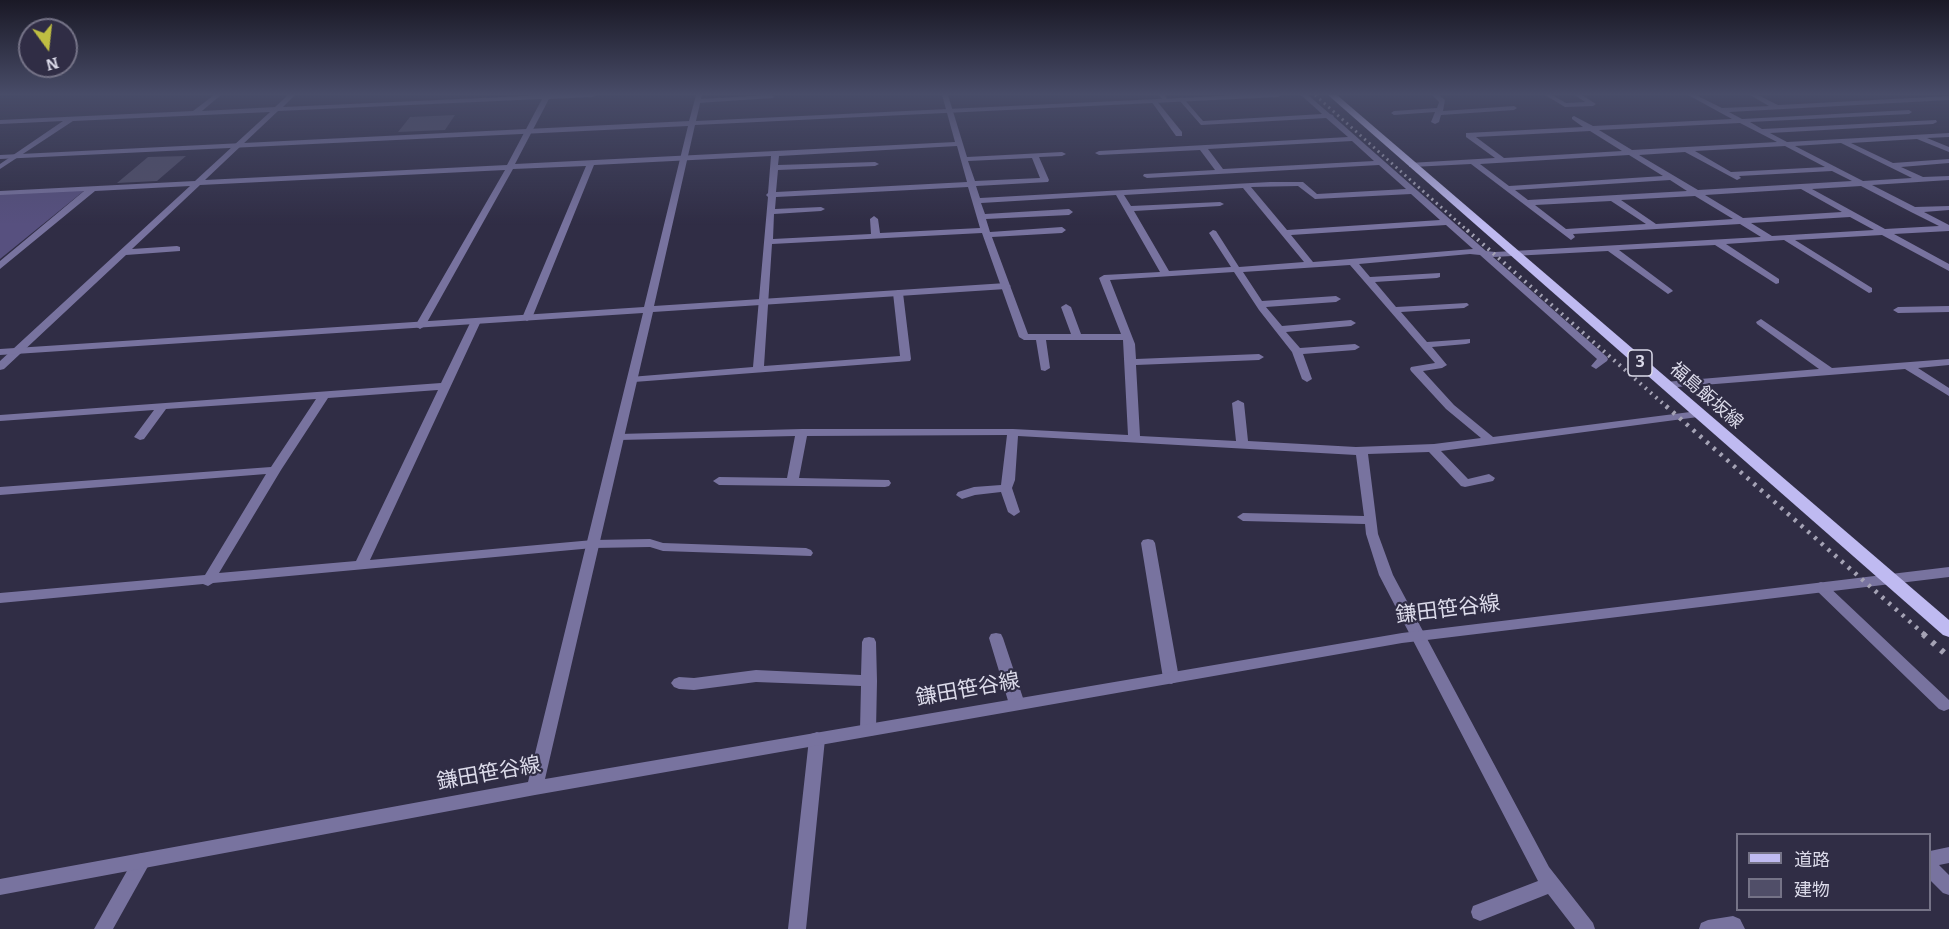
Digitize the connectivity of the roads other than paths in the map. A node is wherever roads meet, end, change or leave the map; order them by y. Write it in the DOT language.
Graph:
graph roads {
  1 [pos="42,138"];
  2 [pos="245,138"];
  3 [pos="396,138"];
  4 [pos="526,138"];
  5 [pos="689,138"];
  6 [pos="958,138"];
  7 [pos="1382,138"];
  8 [pos="1473,138"];
  9 [pos="1608,138"];
  10 [pos="1776,138"];
  11 [pos="1878,138"];
  12 [pos="1922,138"];
  13 [pos="1356,139"];
  14 [pos="1841,141"];
  15 [pos="960,144"];
  16 [pos="1786,144"];
  17 [pos="237,146"];
  18 [pos="1203,147"];
  19 [pos="1687,150"];
  20 [pos="1949,150"];
  21 [pos="1099,153"];
  22 [pos="1631,153"];
  23 [pos="775,154"];
  24 [pos="1062,154"];
  25 [pos="16,156"];
  26 [pos="1035,156"];
  27 [pos="0,157"];
  28 [pos="683,157"];
  29 [pos="965,159"];
  30 [pos="1502,160"];
  31 [pos="1949,161"];
  32 [pos="1473,162"];
  33 [pos="591,163"];
  34 [pos="1382,163"];
  35 [pos="876,164"];
  36 [pos="1412,165"];
  37 [pos="1891,165"];
  38 [pos="0,167"];
  39 [pos="510,167"];
  40 [pos="773,168"];
  41 [pos="1833,168"];
  42 [pos="1221,172"];
  43 [pos="1730,174"];
  44 [pos="1147,176"];
  45 [pos="1672,178"];
  46 [pos="1949,178"];
  47 [pos="1922,179"];
  48 [pos="198,183"];
  49 [pos="1860,183"];
  50 [pos="973,184"];
  51 [pos="1246,186"];
  52 [pos="1802,187"];
  53 [pos="93,188"];
  54 [pos="1508,188"];
  55 [pos="1756,189"];
  56 [pos="1413,191"];
  57 [pos="0,193"];
  58 [pos="1119,193"];
  59 [pos="1696,193"];
  60 [pos="770,195"];
  61 [pos="1613,198"];
  62 [pos="977,201"];
  63 [pos="1528,203"];
  64 [pos="1220,204"];
  65 [pos="1128,208"];
  66 [pos="1949,208"];
  67 [pos="821,209"];
  68 [pos="1914,210"];
  69 [pos="769,212"];
  70 [pos="1070,212"];
  71 [pos="1853,214"];
  72 [pos="981,217"];
  73 [pos="874,219"];
  74 [pos="1742,221"];
  75 [pos="1448,222"];
  76 [pos="1654,227"];
  77 [pos="1948,228"];
  78 [pos="1062,230"];
  79 [pos="1565,232"];
  80 [pos="1884,232"];
  81 [pos="986,233"];
  82 [pos="1213,233"];
  83 [pos="1285,233"];
  84 [pos="876,236"];
  85 [pos="1786,238"];
  86 [pos="1771,239"];
  87 [pos="767,242"];
  88 [pos="1717,242"];
  89 [pos="1610,248"];
  90 [pos="177,249"];
  91 [pos="1586,249"];
  92 [pos="123,252"];
  93 [pos="1482,252"];
  94 [pos="1515,254"];
  95 [pos="1352,262"];
  96 [pos="1311,265"];
  97 [pos="0,266"];
  98 [pos="1949,268"];
  99 [pos="1238,269"];
  100 [pos="1166,274"];
  101 [pos="1437,275"];
  102 [pos="1367,280"];
  103 [pos="1776,281"];
  104 [pos="1006,285"];
  105 [pos="1869,290"];
  106 [pos="1668,291"];
  107 [pos="898,293"];
  108 [pos="1336,299"];
  109 [pos="763,303"];
  110 [pos="1260,304"];
  111 [pos="1464,305"];
  112 [pos="1066,307"];
  113 [pos="1949,309"];
  114 [pos="648,310"];
  115 [pos="1394,310"];
  116 [pos="1898,310"];
  117 [pos="527,318"];
  118 [pos="476,321"];
  119 [pos="1761,322"];
  120 [pos="1351,323"];
  121 [pos="420,326"];
  122 [pos="1281,329"];
  123 [pos="1041,337"];
  124 [pos="1077,337"];
  125 [pos="1127,337"];
  126 [pos="1466,341"];
  127 [pos="1424,345"];
  128 [pos="1355,347"];
  129 [pos="17,351"];
  130 [pos="1297,351"];
  131 [pos="0,352"];
  132 [pos="1259,357"];
  133 [pos="1131,362"];
  134 [pos="1949,362"];
  135 [pos="1907,365"];
  136 [pos="1596,366"];
  137 [pos="0,367"];
  138 [pos="1045,368"];
  139 [pos="758,370"];
  140 [pos="1830,372"];
  141 [pos="634,379"];
  142 [pos="1307,379"];
  143 [pos="1665,385"];
  144 [pos="444,386"];
  145 [pos="1949,393"];
  146 [pos="325,394"];
  147 [pos="1238,403"];
  148 [pos="163,406"];
  149 [pos="1698,414"];
  150 [pos="0,418"];
  151 [pos="802,432"];
  152 [pos="1013,432"];
  153 [pos="140,437"];
  154 [pos="620,437"];
  155 [pos="1134,437"];
  156 [pos="1491,441"];
  157 [pos="1242,444"];
  158 [pos="1432,448"];
  159 [pos="1361,451"];
  160 [pos="275,470"];
  161 [pos="1489,478"];
  162 [pos="719,481"];
  163 [pos="792,482"];
  164 [pos="885,483"];
  165 [pos="1005,488"];
  166 [pos="0,491"];
  167 [pos="962,495"];
  168 [pos="1014,512"];
  169 [pos="1243,517"];
  170 [pos="1370,520"];
  171 [pos="1148,543"];
  172 [pos="593,544"];
  173 [pos="806,553"];
  174 [pos="360,566"];
  175 [pos="1949,572"];
  176 [pos="1891,579"];
  177 [pos="208,580"];
  178 [pos="1821,587"];
  179 [pos="0,598"];
  180 [pos="1949,630"];
  181 [pos="1418,636"];
  182 [pos="996,638"];
  183 [pos="869,642"];
  184 [pos="1171,678"];
  185 [pos="869,681"];
  186 [pos="679,682"];
  187 [pos="1017,704"];
  188 [pos="1944,705"];
  189 [pos="868,730"];
  190 [pos="817,739"];
  191 [pos="535,788"];
  192 [pos="1949,855"];
  193 [pos="1931,859"];
  194 [pos="142,861"];
  195 [pos="1931,870"];
  196 [pos="1552,884"];
  197 [pos="0,887"];
  198 [pos="1949,887"];
  199 [pos="1480,912"];
  200 [pos="103,929"];
  201 [pos="797,929"];
  202 [pos="1586,929"];
  203 [pos="1708,929"];
  204 [pos="1736,929"];
  1 -- 25 [label="street"];
  2 -- 17 [label="street"];
  3 -- 17 [label="street"];
  4 -- 39 [label="street"];
  5 -- 28 [label="street"];
  6 -- 15 [label="street"];
  7 -- 36 [label="main road, 福島飯坂線 / 3"];
  8 -- 30 [label="street"];
  9 -- 22 [label="street"];
  10 -- 16 [label="street"];
  11 -- 14 [label="street"];
  12 -- 20 [label="street"];
  13 -- 18 [label="street"];
  13 -- 34 [label="street"];
  14 -- 16 [label="street"];
  14 -- 37 [label="street"];
  15 -- 23 [label="street"];
  15 -- 29 [label="street"];
  16 -- 19 [label="street"];
  16 -- 41 [label="street"];
  17 -- 25 [label="street"];
  17 -- 48 [label="street"];
  18 -- 21 [label="street"];
  18 -- 42 [label="street"];
  19 -- 22 [label="street"];
  19 -- 43 [label="street"];
  22 -- 30 [label="street"];
  22 -- 45 [label="street"];
  23 -- 28 [label="street"];
  23 -- 40 [label="street"];
  24 -- 26 [label="street"];
  25 -- 27 [label="street"];
  25 -- 38 [label="street"];
  26 -- 29 [label="street"];
  26 -- 50 [label="street"];
  28 -- 33 [label="street"];
  28 -- 114 [label="street"];
  29 -- 50 [label="street"];
  30 -- 32 [label="street"];
  31 -- 37 [label="street"];
  32 -- 36 [label="street"];
  32 -- 54 [label="street"];
  33 -- 39 [label="street"];
  33 -- 117 [label="street"];
  34 -- 42 [label="street"];
  34 -- 56 [label="street"];
  35 -- 40 [label="street"];
  36 -- 94 [label="main road, 福島飯坂線 / 3"];
  37 -- 47 [label="street"];
  39 -- 48 [label="street"];
  39 -- 121 [label="street"];
  40 -- 60 [label="street"];
  41 -- 43 [label="street"];
  41 -- 49 [label="street"];
  42 -- 44 [label="street"];
  43 -- 55 [label="street"];
  45 -- 54 [label="street"];
  45 -- 59 [label="street"];
  46 -- 47 [label="street"];
  47 -- 49 [label="street"];
  48 -- 53 [label="street"];
  48 -- 92 [label="street"];
  49 -- 52 [label="street"];
  49 -- 68 [label="street"];
  50 -- 60 [label="street"];
  50 -- 62 [label="street"];
  51 -- 56 [label="street"];
  51 -- 58 [label="street"];
  51 -- 83 [label="street"];
  52 -- 55 [label="street"];
  52 -- 71 [label="street"];
  53 -- 57 [label="street"];
  53 -- 97 [label="street"];
  54 -- 63 [label="street"];
  55 -- 59 [label="street"];
  56 -- 75 [label="street"];
  58 -- 62 [label="street"];
  58 -- 65 [label="street"];
  59 -- 61 [label="street"];
  59 -- 74 [label="street"];
  60 -- 69 [label="street"];
  61 -- 63 [label="street"];
  61 -- 76 [label="street"];
  62 -- 72 [label="street"];
  63 -- 79 [label="street"];
  64 -- 65 [label="street"];
  65 -- 100 [label="street"];
  66 -- 68 [label="street"];
  67 -- 69 [label="street"];
  68 -- 77 [label="street"];
  69 -- 87 [label="street"];
  70 -- 72 [label="street"];
  71 -- 74 [label="street"];
  71 -- 80 [label="street"];
  72 -- 81 [label="street"];
  73 -- 84 [label="street"];
  74 -- 76 [label="street"];
  74 -- 86 [label="street"];
  75 -- 83 [label="street"];
  75 -- 93 [label="street"];
  76 -- 79 [label="street"];
  77 -- 80 [label="street"];
  78 -- 81 [label="street"];
  79 -- 91 [label="street"];
  80 -- 85 [label="street"];
  80 -- 98 [label="street"];
  81 -- 84 [label="street"];
  81 -- 104 [label="street"];
  82 -- 99 [label="street"];
  83 -- 96 [label="street"];
  84 -- 87 [label="street"];
  85 -- 86 [label="street"];
  85 -- 105 [label="street"];
  86 -- 88 [label="street"];
  87 -- 109 [label="street"];
  88 -- 89 [label="street"];
  88 -- 103 [label="street"];
  89 -- 91 [label="street"];
  89 -- 106 [label="street"];
  90 -- 92 [label="street"];
  91 -- 94 [label="street"];
  92 -- 129 [label="street"];
  93 -- 94 [label="street"];
  93 -- 95 [label="street"];
  93 -- 136 [label="street"];
  94 -- 143 [label="main road, 福島飯坂線 / 3"];
  95 -- 96 [label="street"];
  95 -- 102 [label="street"];
  96 -- 99 [label="street"];
  99 -- 100 [label="street"];
  99 -- 110 [label="street"];
  100 -- 125 [label="street"];
  101 -- 102 [label="street"];
  102 -- 115 [label="street"];
  104 -- 107 [label="street"];
  104 -- 123 [label="street"];
  107 -- 109 [label="street"];
  107 -- 139 [label="street"];
  108 -- 110 [label="street"];
  109 -- 114 [label="street"];
  109 -- 139 [label="street"];
  110 -- 122 [label="street"];
  111 -- 115 [label="street"];
  112 -- 124 [label="street"];
  113 -- 116 [label="street"];
  114 -- 117 [label="street"];
  114 -- 141 [label="street"];
  115 -- 127 [label="street"];
  117 -- 118 [label="street"];
  118 -- 121 [label="street"];
  118 -- 144 [label="street"];
  119 -- 140 [label="street"];
  120 -- 122 [label="street"];
  121 -- 129 [label="street"];
  122 -- 130 [label="street"];
  123 -- 124 [label="street"];
  123 -- 138 [label="street"];
  124 -- 125 [label="street"];
  125 -- 133 [label="street"];
  126 -- 127 [label="street"];
  127 -- 156 [label="street"];
  128 -- 130 [label="street"];
  129 -- 131 [label="street"];
  129 -- 137 [label="street"];
  130 -- 142 [label="street"];
  132 -- 133 [label="street"];
  133 -- 155 [label="street"];
  134 -- 135 [label="street"];
  135 -- 140 [label="street"];
  135 -- 145 [label="street"];
  139 -- 141 [label="street"];
  140 -- 143 [label="street"];
  141 -- 154 [label="street"];
  143 -- 149 [label="main road, 福島飯坂線 / 3"];
  144 -- 146 [label="street"];
  144 -- 174 [label="street"];
  146 -- 148 [label="street"];
  146 -- 160 [label="street"];
  147 -- 157 [label="street"];
  148 -- 150 [label="street"];
  148 -- 153 [label="street"];
  149 -- 156 [label="street"];
  149 -- 176 [label="main road, 福島飯坂線 / 3"];
  151 -- 152 [label="street"];
  151 -- 154 [label="street"];
  151 -- 163 [label="street"];
  152 -- 155 [label="street"];
  152 -- 165 [label="street"];
  154 -- 172 [label="street"];
  155 -- 157 [label="street"];
  156 -- 158 [label="street"];
  157 -- 159 [label="street"];
  158 -- 159 [label="street"];
  158 -- 161 [label="street"];
  159 -- 170 [label="street"];
  160 -- 166 [label="street"];
  160 -- 177 [label="street"];
  162 -- 163 [label="street"];
  163 -- 164 [label="street"];
  165 -- 167 [label="street"];
  165 -- 168 [label="street"];
  169 -- 170 [label="street"];
  170 -- 181 [label="street"];
  171 -- 184 [label="street"];
  172 -- 173 [label="street"];
  172 -- 174 [label="street"];
  172 -- 191 [label="street"];
  174 -- 177 [label="street"];
  175 -- 176 [label="street, 鎌田笹谷線"];
  176 -- 178 [label="street, 鎌田笹谷線"];
  176 -- 180 [label="main road, 福島飯坂線 / 3"];
  177 -- 179 [label="street"];
  178 -- 181 [label="street, 鎌田笹谷線"];
  178 -- 188 [label="street"];
  181 -- 184 [label="street, 鎌田笹谷線"];
  181 -- 196 [label="street"];
  182 -- 187 [label="street"];
  183 -- 185 [label="street"];
  184 -- 187 [label="street, 鎌田笹谷線"];
  185 -- 186 [label="street"];
  185 -- 189 [label="street"];
  187 -- 189 [label="street, 鎌田笹谷線"];
  189 -- 190 [label="street, 鎌田笹谷線"];
  190 -- 191 [label="street, 鎌田笹谷線"];
  190 -- 201 [label="street"];
  191 -- 194 [label="street, 鎌田笹谷線"];
  192 -- 193 [label="street"];
  194 -- 197 [label="street, 鎌田笹谷線"];
  194 -- 200 [label="street"];
  195 -- 198 [label="street"];
  196 -- 199 [label="street"];
  196 -- 202 [label="street"];
  203 -- 204 [label="street"];
}
